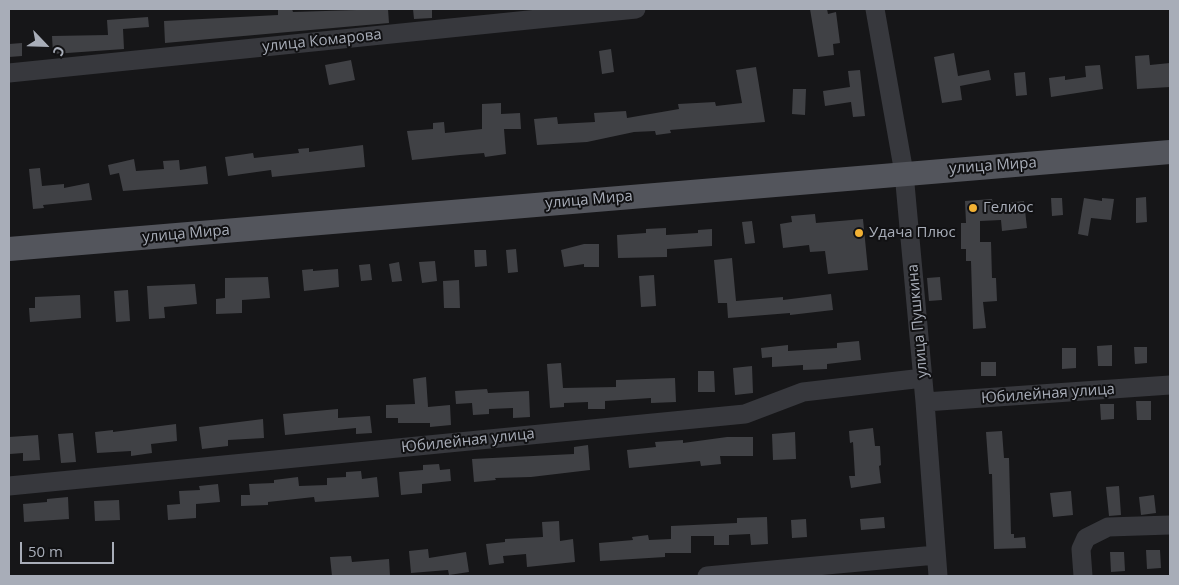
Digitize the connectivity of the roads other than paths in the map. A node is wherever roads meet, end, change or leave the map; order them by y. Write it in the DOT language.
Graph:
graph roads {
  1 [pos="636,9"];
  2 [pos="875,9"];
  3 [pos="9,73"];
  4 [pos="1170,152"];
  5 [pos="904,173"];
  6 [pos="9,249"];
  7 [pos="923,378"];
  8 [pos="1170,385"];
  9 [pos="925,402"];
  10 [pos="9,486"];
  11 [pos="1170,525"];
  12 [pos="936,555"];
  13 [pos="707,576"];
  14 [pos="938,576"];
  15 [pos="1083,576"];
  1 -- 3 [label="street, улица Комарова"];
  2 -- 5 [label="street, улица Пушкина"];
  4 -- 5 [label="main road, улица Мира"];
  5 -- 6 [label="main road, улица Мира"];
  5 -- 7 [label="street, улица Пушкина"];
  7 -- 9 [label="street, улица Пушкина"];
  7 -- 10 [label="street, Юбилейная улица"];
  8 -- 9 [label="street, Юбилейная улица"];
  9 -- 12 [label="street, улица Пушкина"];
  11 -- 15 [label="street"];
  12 -- 13 [label="street"];
  12 -- 14 [label="street, улица Пушкина"];
}
